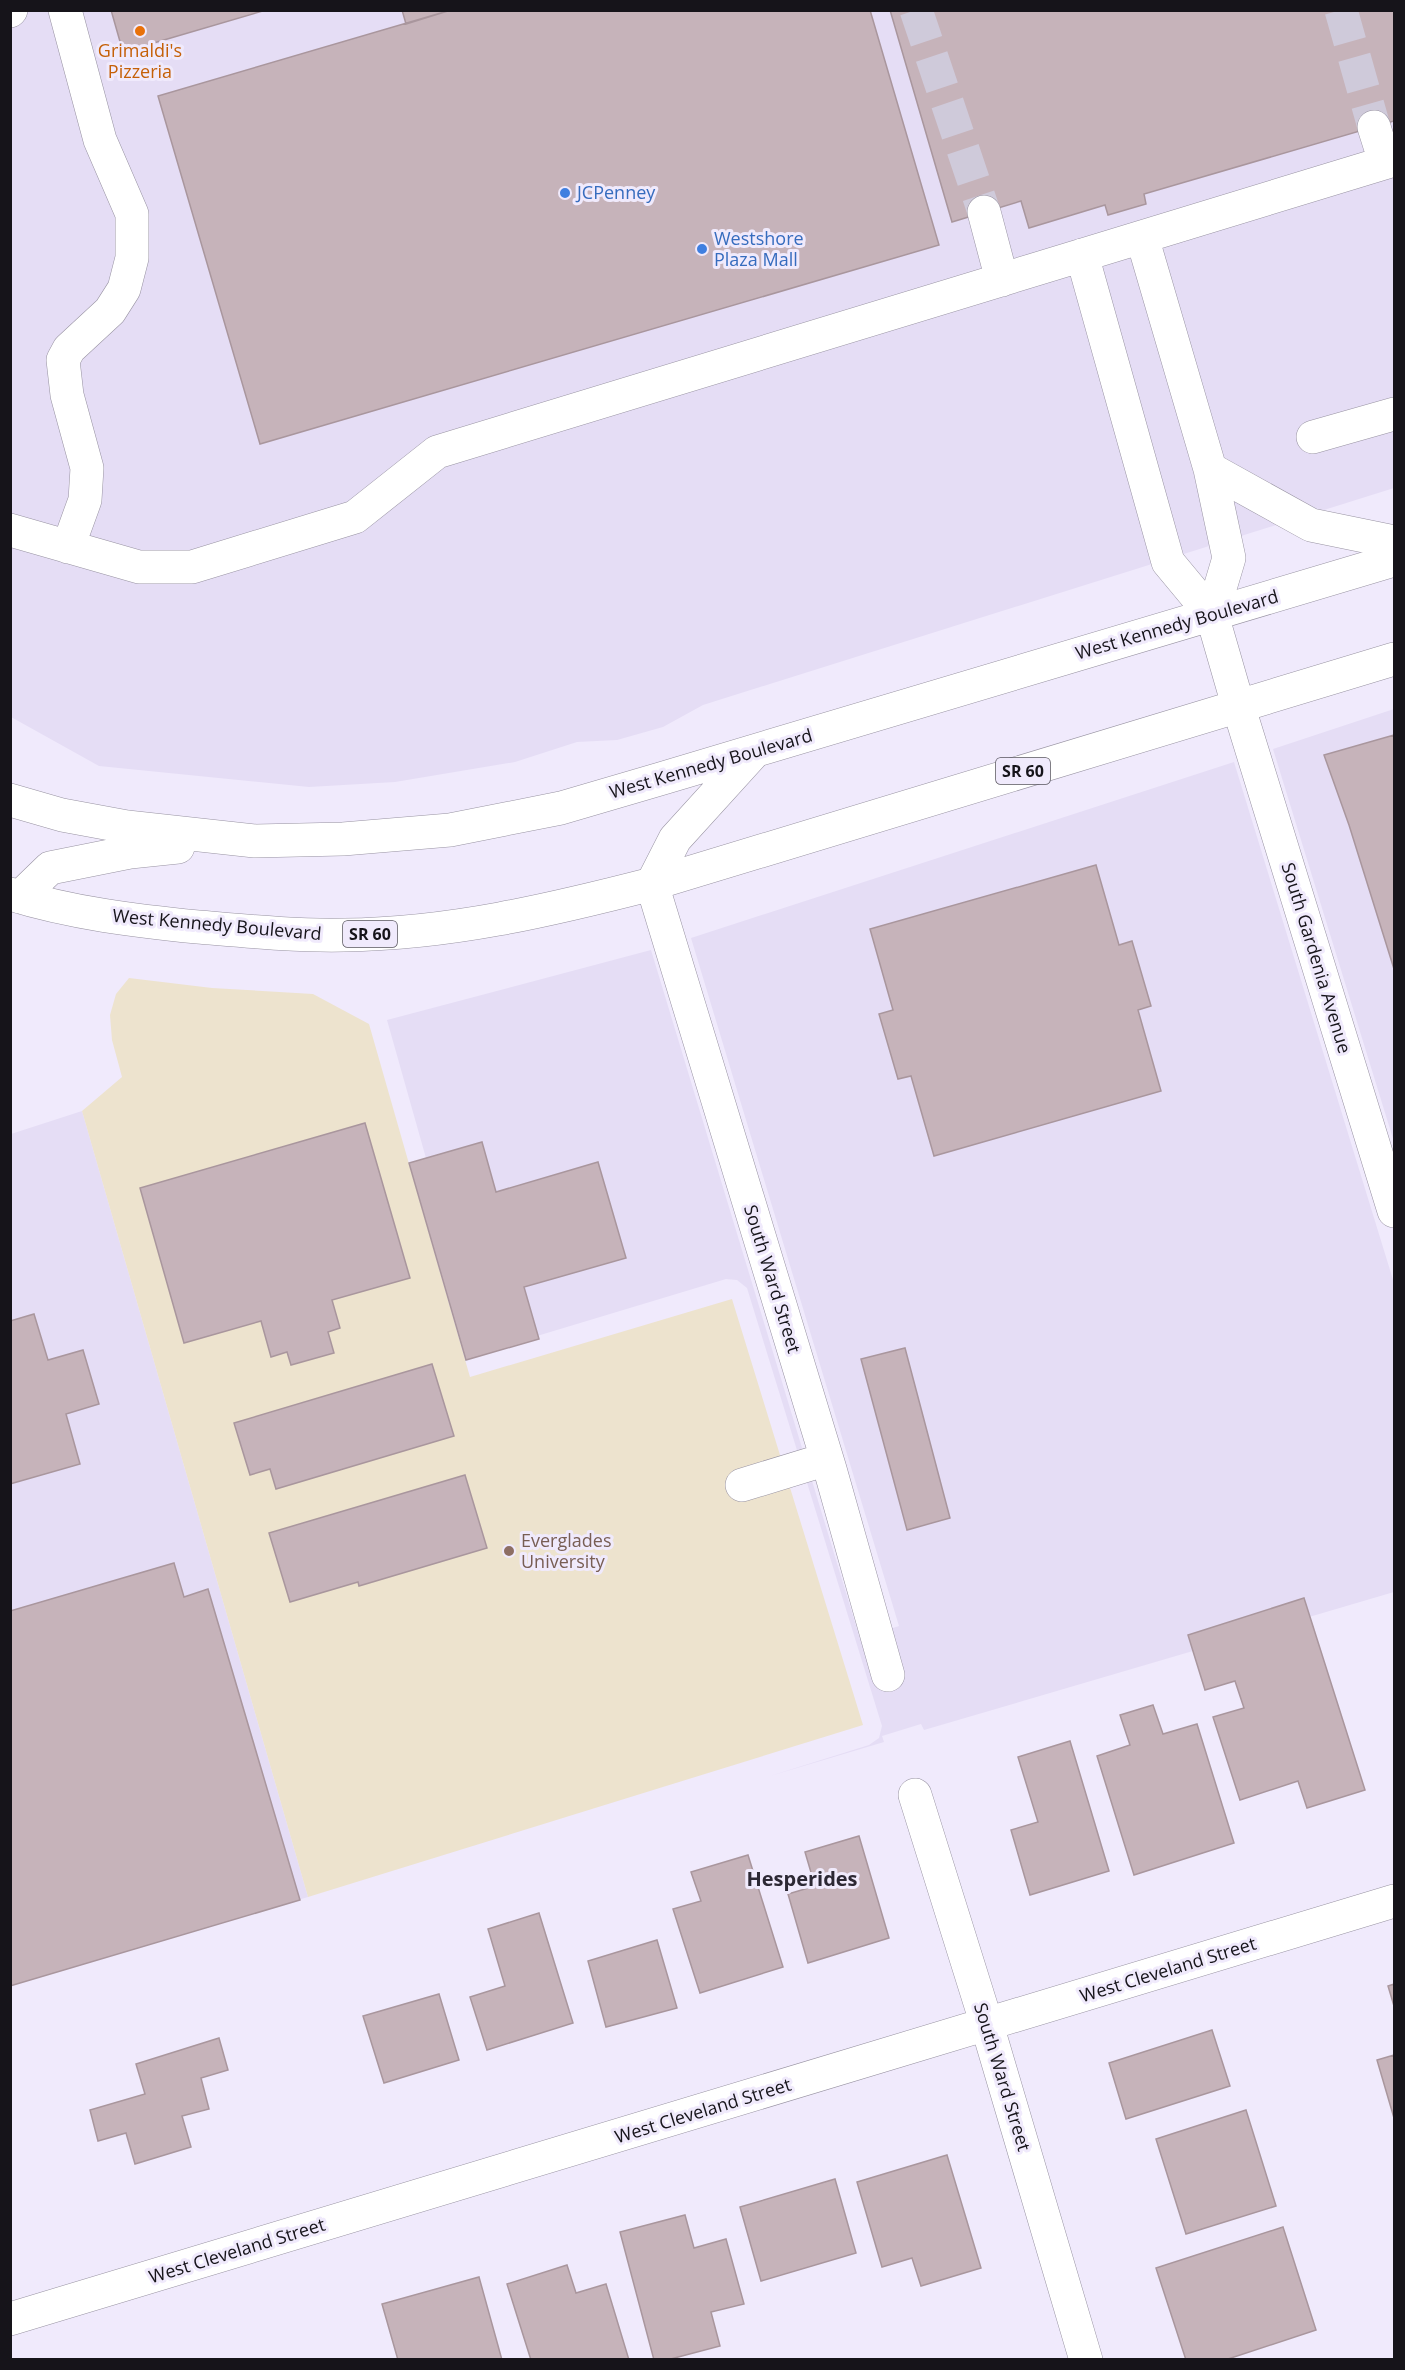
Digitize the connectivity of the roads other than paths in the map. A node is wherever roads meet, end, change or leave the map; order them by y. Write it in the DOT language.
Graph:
graph roads {
  1 [pos="64,10"];
  2 [pos="1374,126"];
  3 [pos="1390,161"];
  4 [pos="984,212"];
  5 [pos="1142,237"];
  6 [pos="1082,255"];
  7 [pos="1002,280"];
  8 [pos="1395,414"];
  9 [pos="1313,437"];
  10 [pos="1210,469"];
  11 [pos="10,530"];
  12 [pos="1395,542"];
  13 [pos="68,547"];
  14 [pos="1395,560"];
  15 [pos="1212,615"];
  16 [pos="1395,659"];
  17 [pos="1238,705"];
  18 [pos="754,752"];
  19 [pos="10,800"];
  20 [pos="255,841"];
  21 [pos="652,884"];
  22 [pos="15,895"];
  23 [pos="1383,1133"];
  24 [pos="1395,1211"];
  25 [pos="827,1458"];
  26 [pos="742,1485"];
  27 [pos="888,1675"];
  28 [pos="915,1795"];
  29 [pos="1395,1901"];
  30 [pos="987,2025"];
  31 [pos="10,2319"];
  32 [pos="1086,2360"];
  1 -- 13 [label="street"];
  2 -- 3 [label="street"];
  3 -- 5 [label="street"];
  4 -- 7 [label="street"];
  5 -- 6 [label="street"];
  5 -- 10 [label="street"];
  6 -- 7 [label="street"];
  6 -- 15 [label="street"];
  7 -- 13 [label="street"];
  8 -- 9 [label="street"];
  10 -- 12 [label="street"];
  10 -- 15 [label="street"];
  11 -- 13 [label="street"];
  14 -- 15 [label="street, West Kennedy Boulevard"];
  15 -- 17 [label="street, South Gardenia Avenue"];
  15 -- 18 [label="street, West Kennedy Boulevard"];
  16 -- 17 [label="street, West Kennedy Boulevard / SR 60"];
  17 -- 21 [label="street, West Kennedy Boulevard / SR 60"];
  17 -- 23 [label="street, South Gardenia Avenue"];
  18 -- 20 [label="street, West Kennedy Boulevard"];
  18 -- 21 [label="street"];
  19 -- 20 [label="street, West Kennedy Boulevard"];
  20 -- 22 [label="street"];
  21 -- 22 [label="street, West Kennedy Boulevard / SR 60"];
  21 -- 25 [label="street, South Ward Street"];
  23 -- 24 [label="street, South Gardenia Avenue"];
  25 -- 26 [label="street"];
  25 -- 27 [label="street, South Ward Street"];
  28 -- 30 [label="street, South Ward Street"];
  29 -- 30 [label="street, West Cleveland Street"];
  30 -- 31 [label="street, West Cleveland Street"];
  30 -- 32 [label="street, South Ward Street"];
}
